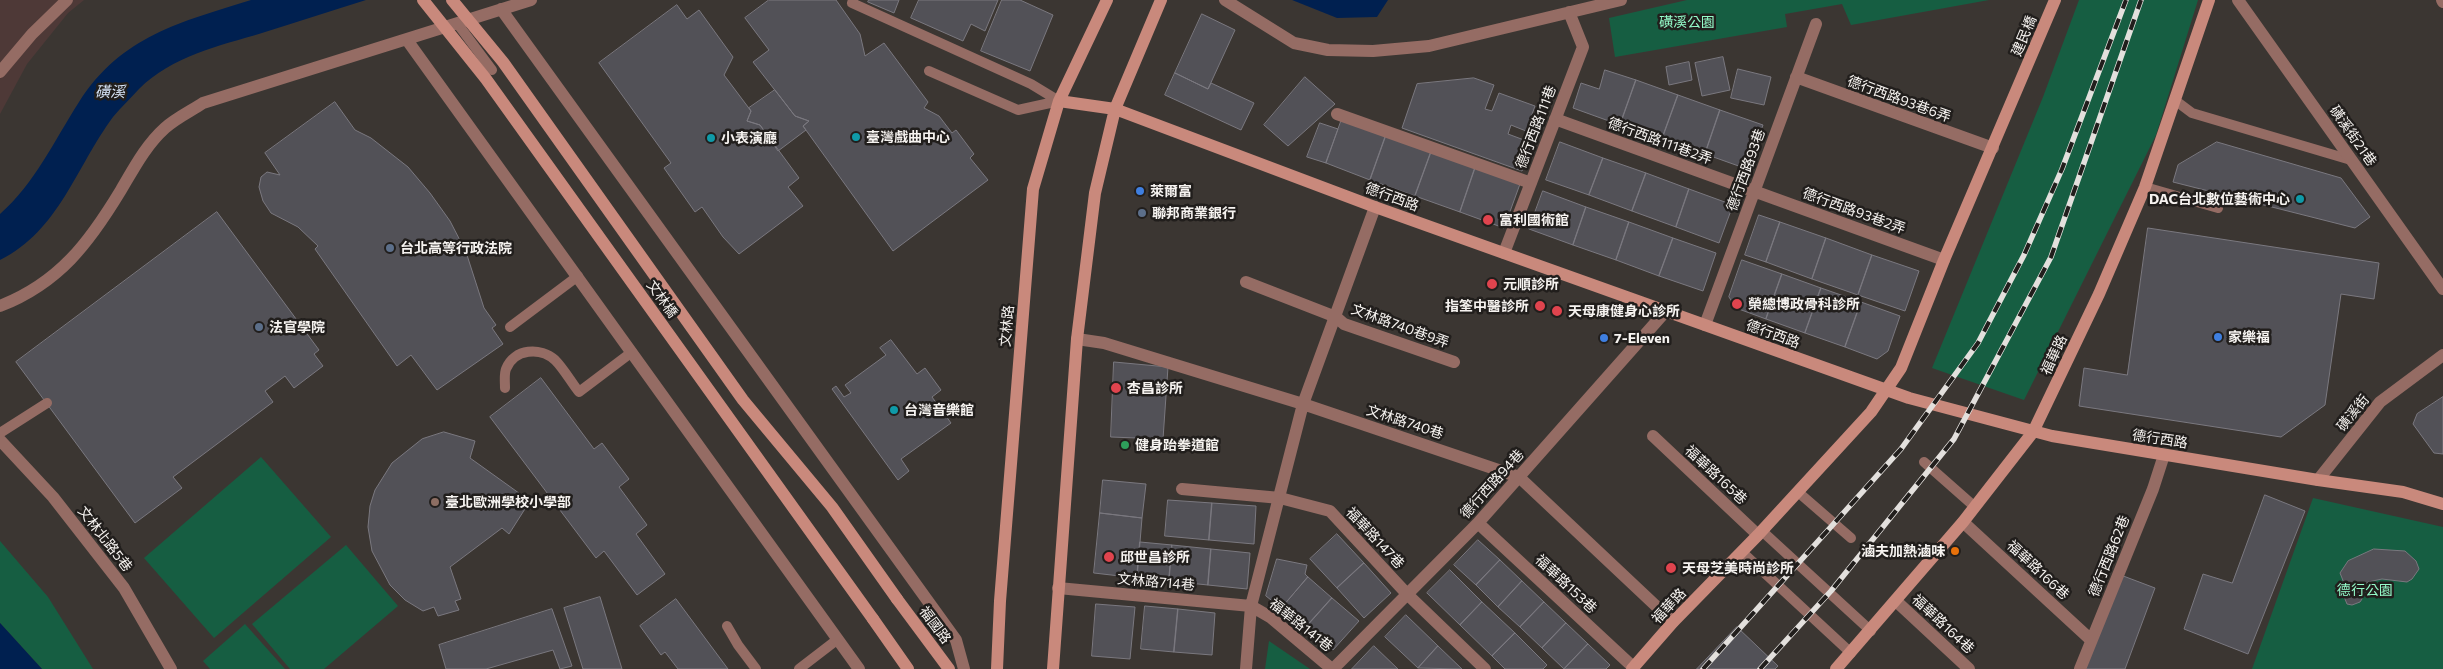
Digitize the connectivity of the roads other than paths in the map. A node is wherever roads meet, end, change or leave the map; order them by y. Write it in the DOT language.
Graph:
graph roads {
  1 [pos="67,0"];
  2 [pos="423,0"];
  3 [pos="452,0"];
  4 [pos="531,0"];
  5 [pos="853,0"];
  6 [pos="1107,0"];
  7 [pos="1161,0"];
  8 [pos="1225,0"];
  9 [pos="1621,0"];
  10 [pos="2056,0"];
  11 [pos="2209,0"];
  12 [pos="2238,0"];
  13 [pos="501,9"];
  14 [pos="1569,12"];
  15 [pos="457,24"];
  16 [pos="1816,24"];
  17 [pos="407,40"];
  18 [pos="492,70"];
  19 [pos="929,71"];
  20 [pos="0,72"];
  21 [pos="1796,77"];
  22 [pos="2021,83"];
  23 [pos="1060,101"];
  24 [pos="2176,101"];
  25 [pos="1115,109"];
  26 [pos="1336,114"];
  27 [pos="1555,119"];
  28 [pos="1992,148"];
  29 [pos="2351,160"];
  30 [pos="1531,183"];
  31 [pos="2145,187"];
  32 [pos="1754,191"];
  33 [pos="1375,207"];
  34 [pos="2218,208"];
  35 [pos="1504,253"];
  36 [pos="1944,260"];
  37 [pos="578,276"];
  38 [pos="1246,282"];
  39 [pos="2443,289"];
  40 [pos="0,306"];
  41 [pos="1665,312"];
  42 [pos="1336,317"];
  43 [pos="1705,325"];
  44 [pos="510,327"];
  45 [pos="1077,339"];
  46 [pos="632,352"];
  47 [pos="2443,355"];
  48 [pos="1454,362"];
  49 [pos="505,388"];
  50 [pos="1885,392"];
  51 [pos="47,403"];
  52 [pos="1303,404"];
  53 [pos="2033,432"];
  54 [pos="0,433"];
  55 [pos="1654,436"];
  56 [pos="0,440"];
  57 [pos="2164,454"];
  58 [pos="1924,462"];
  59 [pos="1520,477"];
  60 [pos="2318,480"];
  61 [pos="1182,489"];
  62 [pos="1798,492"];
  63 [pos="1280,498"];
  64 [pos="2443,504"];
  65 [pos="1975,507"];
  66 [pos="1964,522"];
  67 [pos="1478,523"];
  68 [pos="1760,533"];
  69 [pos="1851,538"];
  70 [pos="1742,552"];
  71 [pos="1058,588"];
  72 [pos="1407,594"];
  73 [pos="897,599"];
  74 [pos="1896,601"];
  75 [pos="1251,606"];
  76 [pos="1674,622"];
  77 [pos="727,626"];
  78 [pos="1871,631"];
  79 [pos="838,639"];
  80 [pos="2091,640"];
  81 [pos="1851,653"];
  82 [pos="1633,668"];
  83 [pos="171,669"];
  84 [pos="756,669"];
  85 [pos="800,669"];
  86 [pos="859,669"];
  87 [pos="908,669"];
  88 [pos="949,669"];
  89 [pos="964,669"];
  90 [pos="997,669"];
  91 [pos="1053,669"];
  92 [pos="1246,669"];
  93 [pos="1333,669"];
  94 [pos="1485,669"];
  95 [pos="1836,669"];
  96 [pos="1969,669"];
  97 [pos="2080,669"];
  1 -- 20 [label="street"];
  2 -- 87 [label="street, 文林橋, bridge"];
  3 -- 73 [label="street, 文林橋, bridge"];
  4 -- 13 [label="street"];
  5 -- 23 [label="lane"];
  6 -- 23 [label="street, 文林路"];
  7 -- 25 [label="street"];
  8 -- 14 [label="street"];
  9 -- 14 [label="street"];
  10 -- 22 [label="street, 建民橋"];
  11 -- 24 [label="street, 福華路"];
  12 -- 29 [label="street, 磺溪街21巷"];
  13 -- 15 [label="street"];
  13 -- 89 [label="street"];
  14 -- 27 [label="street, 德行西路111巷"];
  15 -- 17 [label="street"];
  15 -- 18 [label="lane"];
  16 -- 21 [label="street, 德行西路93巷"];
  17 -- 37 [label="street"];
  17 -- 40 [label="street"];
  19 -- 23 [label="lane"];
  21 -- 28 [label="street, 德行西路93巷6弄"];
  21 -- 32 [label="street, 德行西路93巷"];
  22 -- 28 [label="street, 福華路"];
  23 -- 25 [label="street, 德行西路"];
  23 -- 90 [label="street, 文林路"];
  24 -- 29 [label="lane"];
  24 -- 31 [label="street, 福華路"];
  25 -- 33 [label="street, 德行西路"];
  25 -- 45 [label="street"];
  26 -- 30 [label="street"];
  27 -- 30 [label="street, 德行西路111巷"];
  27 -- 32 [label="street, 德行西路111巷2弄"];
  28 -- 36 [label="street, 福華路"];
  29 -- 39 [label="street, 磺溪街21巷"];
  30 -- 35 [label="street, 德行西路111巷"];
  31 -- 34 [label="lane"];
  31 -- 53 [label="street, 福華路"];
  32 -- 36 [label="street, 德行西路93巷2弄"];
  32 -- 43 [label="street, 德行西路93巷"];
  33 -- 35 [label="street, 德行西路"];
  33 -- 42 [label="street, 文林路740巷9弄"];
  35 -- 41 [label="street, 德行西路"];
  36 -- 50 [label="street, 福華路"];
  37 -- 44 [label="lane"];
  37 -- 46 [label="street"];
  38 -- 42 [label="street, 文林路740巷9弄"];
  41 -- 43 [label="street, 德行西路"];
  41 -- 59 [label="street, 德行西路94巷"];
  42 -- 48 [label="street, 文林路740巷9弄"];
  42 -- 52 [label="street, 文林路740巷9弄"];
  43 -- 50 [label="street, 德行西路"];
  45 -- 52 [label="street, 文林路740巷"];
  45 -- 71 [label="street"];
  46 -- 49 [label="lane"];
  46 -- 79 [label="street"];
  47 -- 60 [label="street, 磺溪街"];
  50 -- 53 [label="street, 德行西路"];
  50 -- 62 [label="street, 福華路"];
  51 -- 54 [label="lane"];
  52 -- 59 [label="street, 文林路740巷"];
  52 -- 63 [label="street, 文林路740巷9弄"];
  53 -- 57 [label="street, 德行西路"];
  53 -- 65 [label="street, 福華路"];
  55 -- 68 [label="street, 福華路165巷"];
  56 -- 83 [label="street, 文林北路5巷"];
  57 -- 60 [label="street, 德行西路"];
  57 -- 80 [label="street, 德行西路62巷"];
  58 -- 65 [label="lane"];
  59 -- 67 [label="street, 德行西路94巷"];
  59 -- 76 [label="street, 文林路740巷"];
  60 -- 64 [label="street, 德行西路"];
  61 -- 63 [label="street, 福華路147巷"];
  62 -- 68 [label="street, 福華路"];
  62 -- 69 [label="lane"];
  63 -- 72 [label="street, 福華路147巷"];
  63 -- 75 [label="street, 文林路740巷9弄"];
  65 -- 66 [label="street, 福華路"];
  66 -- 74 [label="street, 福華路"];
  66 -- 80 [label="street, 福華路166巷"];
  67 -- 72 [label="street, 德行西路94巷"];
  67 -- 82 [label="street, 福華路153巷"];
  68 -- 70 [label="street, 福華路"];
  68 -- 78 [label="lane"];
  70 -- 76 [label="street, 福華路"];
  70 -- 81 [label="lane"];
  71 -- 75 [label="street, 文林路714巷"];
  71 -- 91 [label="street"];
  72 -- 93 [label="street, 德行西路94巷"];
  72 -- 94 [label="street, 福華路147巷"];
  73 -- 88 [label="street, 福國路"];
  74 -- 78 [label="street, 福華路"];
  74 -- 96 [label="street, 福華路164巷"];
  75 -- 92 [label="street, 文林路740巷9弄"];
  75 -- 93 [label="street, 福華路141巷"];
  76 -- 82 [label="street, 福華路"];
  77 -- 84 [label="lane"];
  78 -- 81 [label="street, 福華路"];
  79 -- 85 [label="lane"];
  79 -- 86 [label="street"];
  80 -- 97 [label="street, 德行西路62巷"];
  81 -- 95 [label="street, 福華路"];
}
